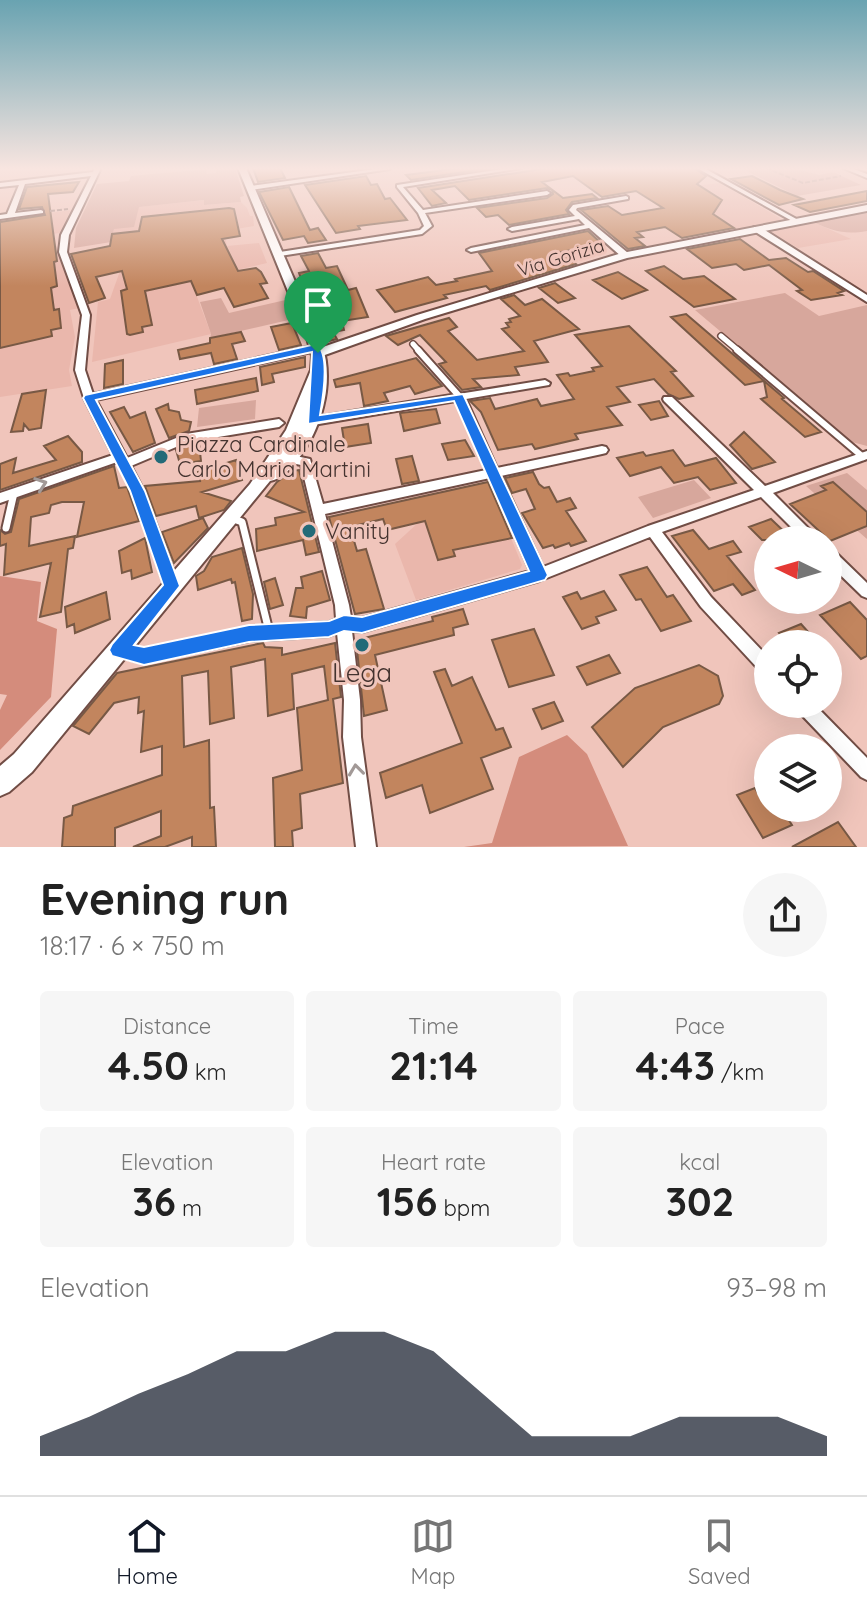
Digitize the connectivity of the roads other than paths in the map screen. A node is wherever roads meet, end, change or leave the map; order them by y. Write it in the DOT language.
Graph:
graph roads {
  1 [pos="13,208"];
  2 [pos="79,208"];
  3 [pos="259,208"];
  4 [pos="417,208"];
  5 [pos="451,208"];
  6 [pos="575,208"];
  7 [pos="772,208"];
  8 [pos="867,208"];
  9 [pos="41,212"];
  10 [pos="421,212"];
  11 [pos="10,216"];
  12 [pos="0,217"];
  13 [pos="580,217"];
  14 [pos="796,221"];
  15 [pos="590,226"];
  16 [pos="512,229"];
  17 [pos="757,229"];
  18 [pos="471,250"];
  19 [pos="280,254"];
  20 [pos="625,255"];
  21 [pos="867,299"];
  22 [pos="721,336"];
  23 [pos="413,344"];
  24 [pos="317,357"];
  25 [pos="545,383"];
  26 [pos="459,396"];
  27 [pos="89,398"];
  28 [pos="668,399"];
  29 [pos="313,421"];
  30 [pos="279,423"];
  31 [pos="602,450"];
  32 [pos="865,456"];
  33 [pos="291,459"];
  34 [pos="122,460"];
  35 [pos="494,472"];
  36 [pos="763,491"];
  37 [pos="14,493"];
  38 [pos="0,498"];
  39 [pos="320,510"];
  40 [pos="231,518"];
  41 [pos="799,526"];
  42 [pos="6,528"];
  43 [pos="653,530"];
  44 [pos="842,568"];
  45 [pos="539,575"];
  46 [pos="172,586"];
  47 [pos="867,592"];
  48 [pos="344,623"];
  49 [pos="269,631"];
  50 [pos="118,650"];
  51 [pos="754,653"];
  52 [pos="816,718"];
  53 [pos="867,771"];
  54 [pos="0,783"];
  55 [pos="366,847"];
  1 -- 11 [label="street"];
  2 -- 27 [label="street"];
  3 -- 19 [label="main road"];
  4 -- 10 [label="street"];
  5 -- 10 [label="street"];
  6 -- 13 [label="street"];
  7 -- 14 [label="street"];
  8 -- 14 [label="street, Via Gorizia"];
  9 -- 11 [label="street"];
  10 -- 19 [label="street"];
  11 -- 12 [label="street"];
  13 -- 15 [label="street"];
  13 -- 16 [label="street"];
  14 -- 17 [label="street, Via Gorizia"];
  15 -- 18 [label="street"];
  15 -- 20 [label="street"];
  17 -- 20 [label="street, Via Gorizia"];
  17 -- 21 [label="street"];
  19 -- 24 [label="main road"];
  20 -- 24 [label="street, Via Gorizia"];
  22 -- 32 [label="lane"];
  23 -- 26 [label="lane"];
  24 -- 27 [label="street"];
  24 -- 29 [label="main road"];
  24 -- 33 [label="main road"];
  25 -- 26 [label="street"];
  26 -- 29 [label="street"];
  26 -- 35 [label="street"];
  27 -- 34 [label="street"];
  28 -- 36 [label="street"];
  29 -- 33 [label="main road"];
  30 -- 34 [label="street"];
  31 -- 35 [label="street"];
  32 -- 36 [label="street"];
  33 -- 39 [label="street"];
  33 -- 40 [label="main road"];
  37 -- 34 [label="street, one-way"];
  34 -- 46 [label="street"];
  35 -- 39 [label="street"];
  35 -- 45 [label="street"];
  36 -- 41 [label="street"];
  36 -- 43 [label="street"];
  37 -- 38 [label="street"];
  37 -- 42 [label="lane"];
  39 -- 48 [label="street"];
  40 -- 46 [label="main road"];
  40 -- 49 [label="lane"];
  43 -- 45 [label="street"];
  43 -- 51 [label="street"];
  44 -- 47 [label="street"];
  45 -- 48 [label="street"];
  46 -- 50 [label="main road"];
  48 -- 49 [label="street"];
  55 -- 48 [label="street, one-way"];
  49 -- 50 [label="street"];
  50 -- 54 [label="main road"];
  52 -- 53 [label="street"];
}
